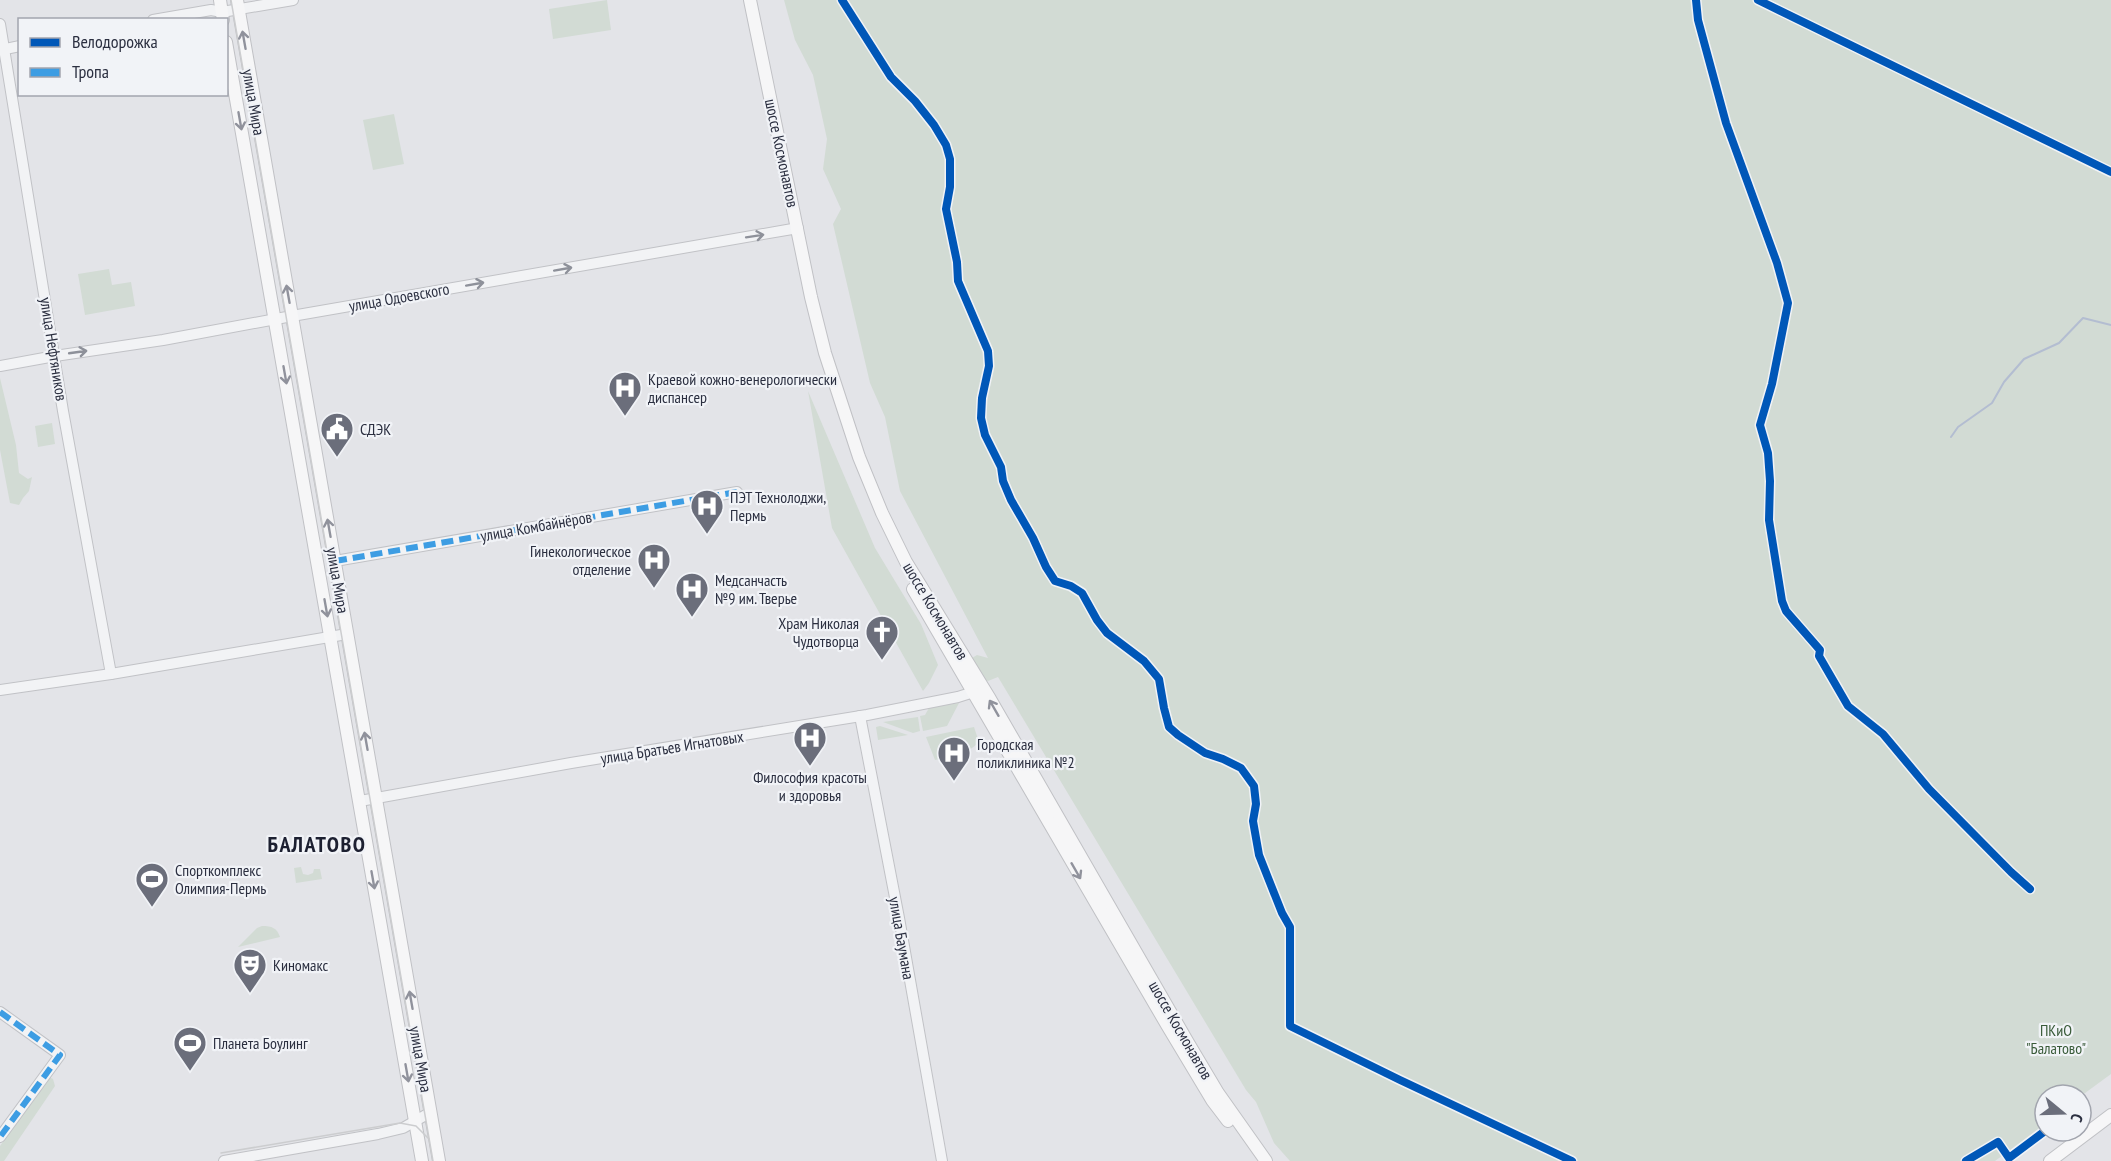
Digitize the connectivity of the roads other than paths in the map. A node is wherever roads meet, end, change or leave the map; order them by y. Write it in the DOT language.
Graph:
graph roads {
  1 [pos="293,0"];
  2 [pos="742,0"];
  3 [pos="750,0"];
  4 [pos="238,5"];
  5 [pos="222,10"];
  6 [pos="165,18"];
  7 [pos="0,24"];
  8 [pos="18,46"];
  9 [pos="2,50"];
  10 [pos="228,53"];
  11 [pos="794,229"];
  12 [pos="292,316"];
  13 [pos="276,319"];
  14 [pos="55,356"];
  15 [pos="0,366"];
  16 [pos="737,492"];
  17 [pos="335,561"];
  18 [pos="347,634"];
  19 [pos="331,637"];
  20 [pos="111,674"];
  21 [pos="0,690"];
  22 [pos="978,691"];
  23 [pos="860,716"];
  24 [pos="376,798"];
  25 [pos="360,801"];
  26 [pos="0,1012"];
  27 [pos="431,1112"];
  28 [pos="2111,1115"];
  29 [pos="416,1122"];
  30 [pos="0,1137"];
  31 [pos="224,1161"];
  32 [pos="422,1161"];
  33 [pos="439,1161"];
  34 [pos="942,1161"];
  35 [pos="1257,1161"];
  36 [pos="1266,1161"];
  37 [pos="2050,1161"];
  1 -- 4 [label="street"];
  2 -- 11 [label="main road, шоссе Космонавтов"];
  3 -- 11 [label="main road, шоссе Космонавтов"];
  4 -- 5 [label="street"];
  12 -- 4 [label="main road, улица Мира, one-way"];
  5 -- 6 [label="street"];
  7 -- 9 [label="street, улица Нефтяников"];
  8 -- 9 [label="street"];
  9 -- 14 [label="street, улица Нефтяников"];
  10 -- 13 [label="main road, улица Мира, one-way"];
  12 -- 11 [label="street, улица Одоевского, one-way"];
  11 -- 22 [label="main road, шоссе Космонавтов"];
  12 -- 13 [label="street, улица Одоевского"];
  17 -- 12 [label="main road, улица Мира, one-way"];
  14 -- 13 [label="street, улица Одоевского, one-way"];
  13 -- 19 [label="main road, улица Мира, one-way"];
  14 -- 15 [label="street, улица Одоевского"];
  14 -- 20 [label="street, улица Нефтяников"];
  16 -- 17 [label="street, улица Комбайнёров"];
  17 -- 18 [label="main road, улица Мира"];
  18 -- 19 [label="street"];
  24 -- 18 [label="main road, улица Мира, one-way"];
  19 -- 20 [label="street"];
  19 -- 25 [label="main road, улица Мира"];
  20 -- 21 [label="street"];
  22 -- 23 [label="street, улица Братьев Игнатовых"];
  22 -- 35 [label="main road, шоссе Космонавтов, one-way"];
  36 -- 22 [label="main road, шоссе Космонавтов, one-way"];
  23 -- 24 [label="street, улица Братьев Игнатовых"];
  23 -- 34 [label="street, улица Баумана"];
  24 -- 25 [label="street, улица Братьев Игнатовых"];
  27 -- 24 [label="main road, улица Мира, one-way"];
  25 -- 29 [label="main road, улица Мира, one-way"];
  26 -- 30 [label="street"];
  27 -- 29 [label="street"];
  27 -- 33 [label="main road, улица Мира"];
  28 -- 37 [label="main road"];
  29 -- 31 [label="street"];
  29 -- 32 [label="main road, улица Мира"];
}
